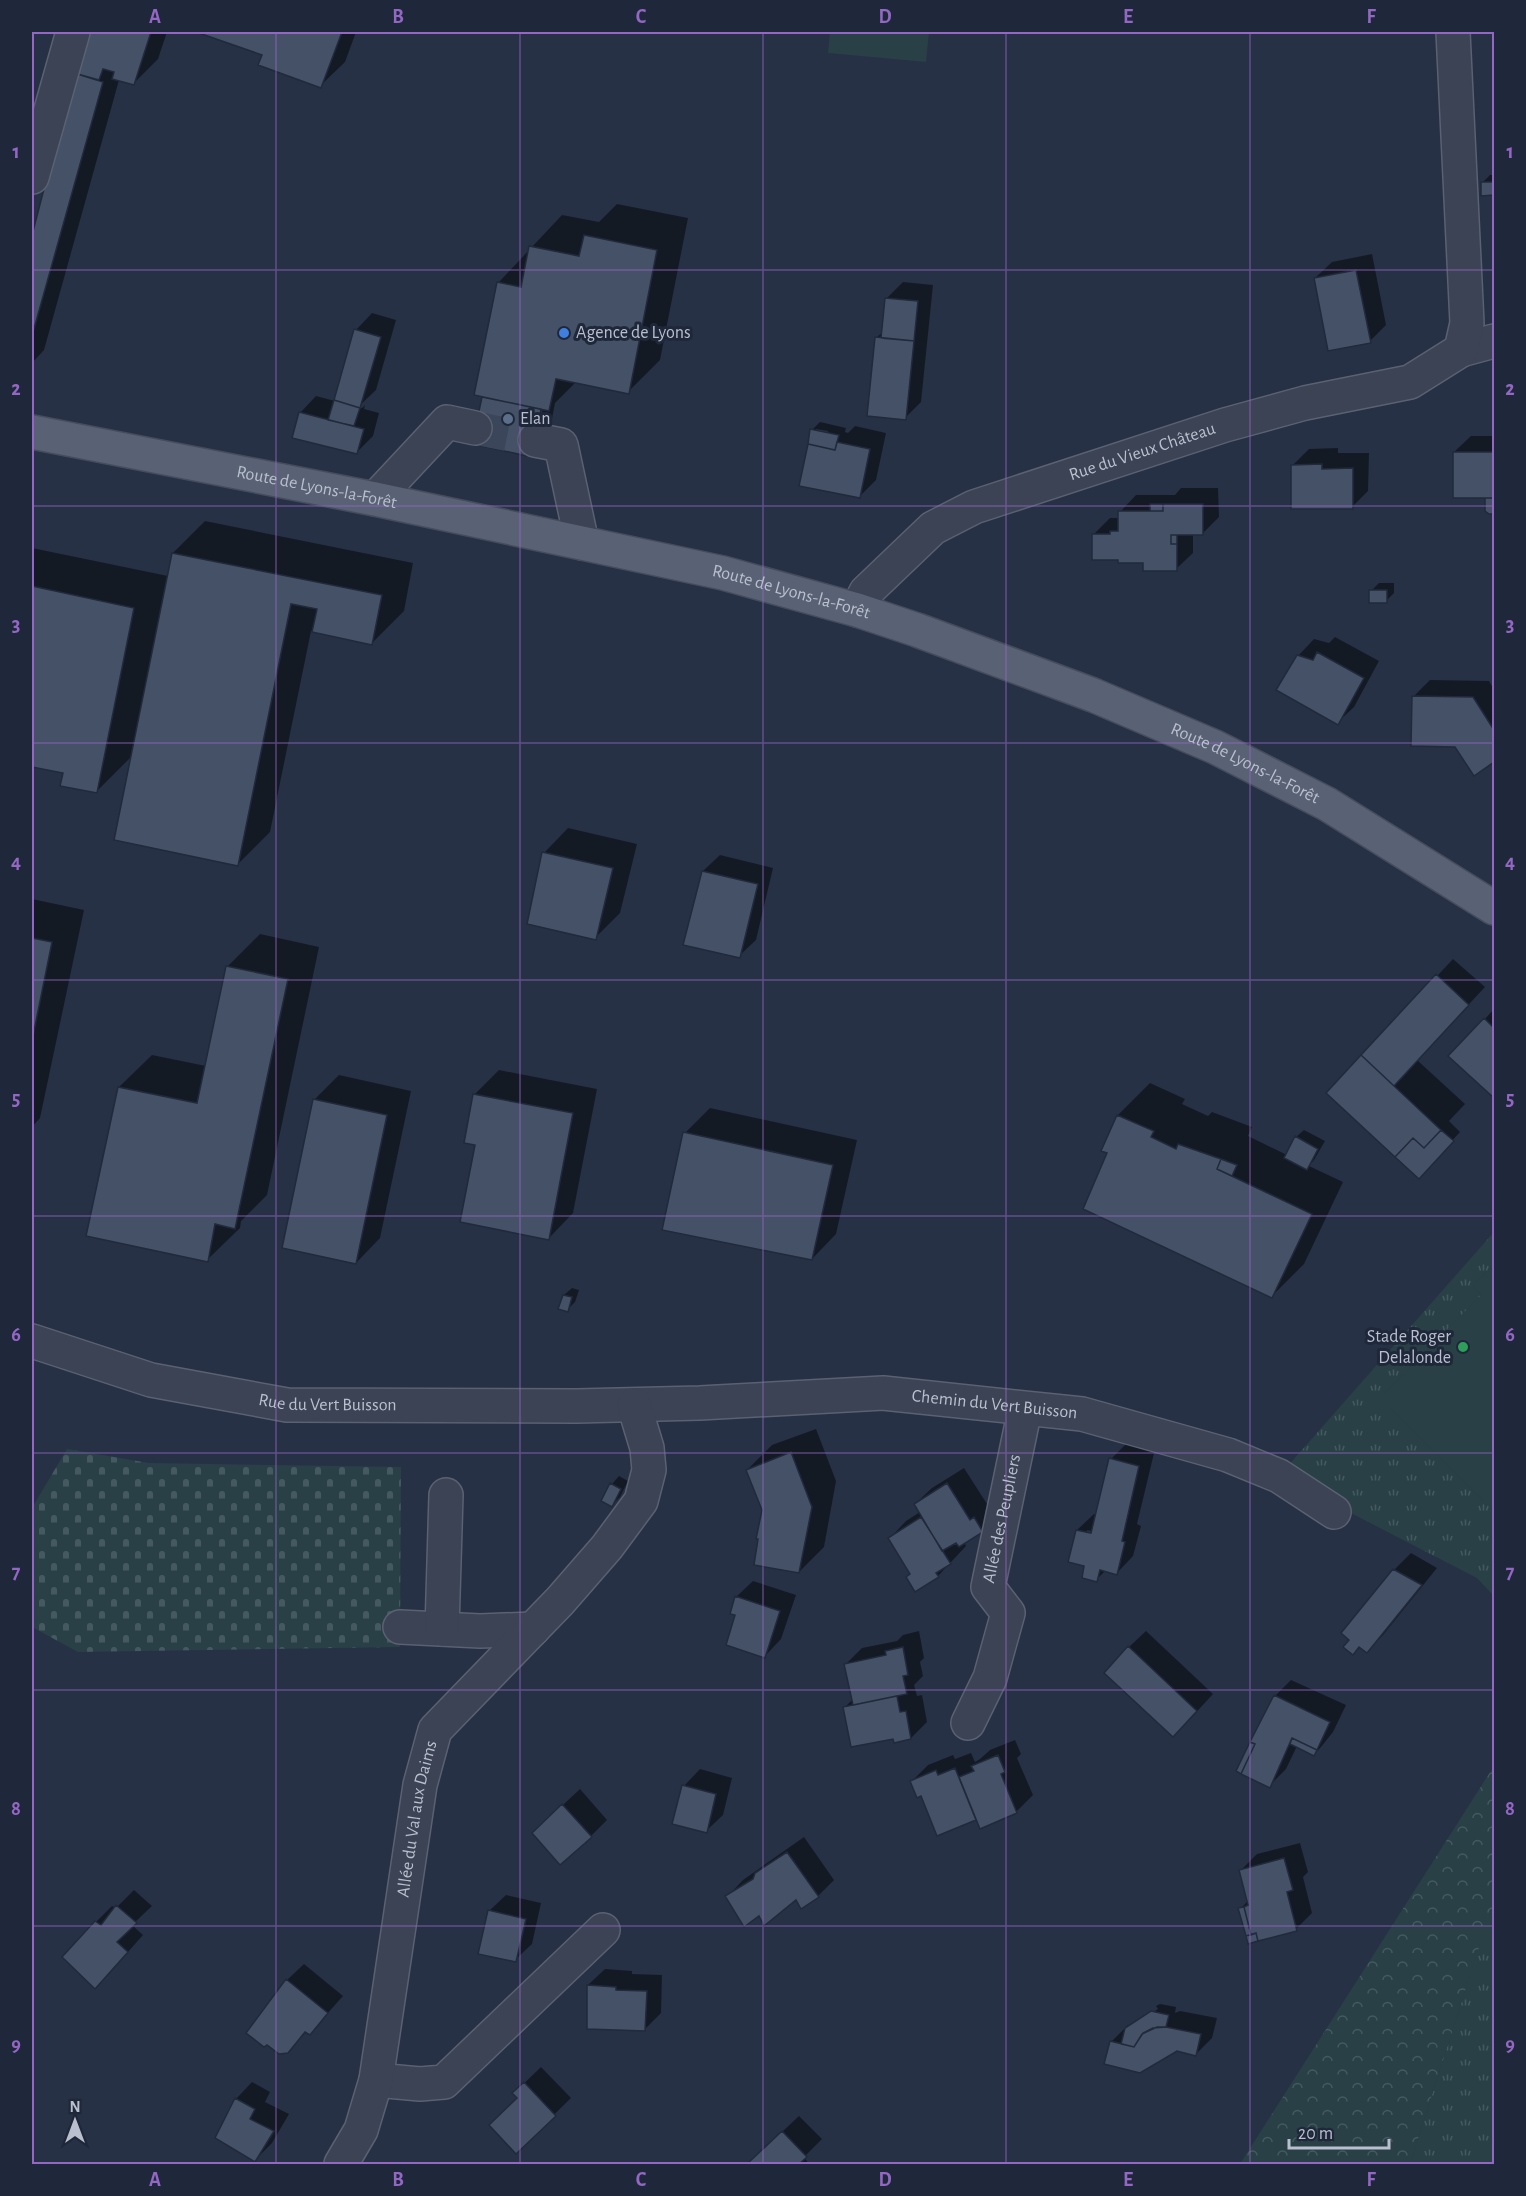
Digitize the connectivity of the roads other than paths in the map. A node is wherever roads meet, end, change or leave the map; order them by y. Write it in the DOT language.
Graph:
graph roads {
  1 [pos="73,32"];
  2 [pos="1453,32"];
  3 [pos="32,177"];
  4 [pos="1494,341"];
  5 [pos="1461,350"];
  6 [pos="1494,358"];
  7 [pos="475,428"];
  8 [pos="32,432"];
  9 [pos="535,440"];
  10 [pos="375,499"];
  11 [pos="582,543"];
  12 [pos="856,610"];
  13 [pos="1494,908"];
  14 [pos="32,1341"];
  15 [pos="634,1405"];
  16 [pos="1025,1408"];
  17 [pos="446,1496"];
  18 [pos="1334,1512"];
  19 [pos="400,1627"];
  20 [pos="442,1629"];
  21 [pos="534,1629"];
  22 [pos="968,1723"];
  23 [pos="603,1930"];
  24 [pos="376,2080"];
  25 [pos="341,2164"];
  1 -- 3 [label="street"];
  2 -- 5 [label="street"];
  4 -- 5 [label="street, Rue du Vieux Château"];
  5 -- 6 [label="street"];
  5 -- 12 [label="street, Rue du Vieux Château"];
  7 -- 10 [label="street"];
  8 -- 10 [label="main road, Route de Lyons-la-Forêt"];
  9 -- 11 [label="street"];
  10 -- 11 [label="main road, Route de Lyons-la-Forêt"];
  11 -- 12 [label="main road, Route de Lyons-la-Forêt"];
  12 -- 13 [label="main road, Route de Lyons-la-Forêt"];
  14 -- 15 [label="street, Rue du Vert Buisson"];
  15 -- 16 [label="street, Chemin du Vert Buisson"];
  15 -- 21 [label="street, Allée du Val aux Daims"];
  16 -- 18 [label="street, Chemin du Vert Buisson"];
  16 -- 22 [label="street, Allée des Peupliers"];
  17 -- 20 [label="street"];
  19 -- 20 [label="street"];
  20 -- 21 [label="street"];
  21 -- 24 [label="street, Allée du Val aux Daims"];
  23 -- 24 [label="street"];
  24 -- 25 [label="street, Allée du Val aux Daims"];
}
